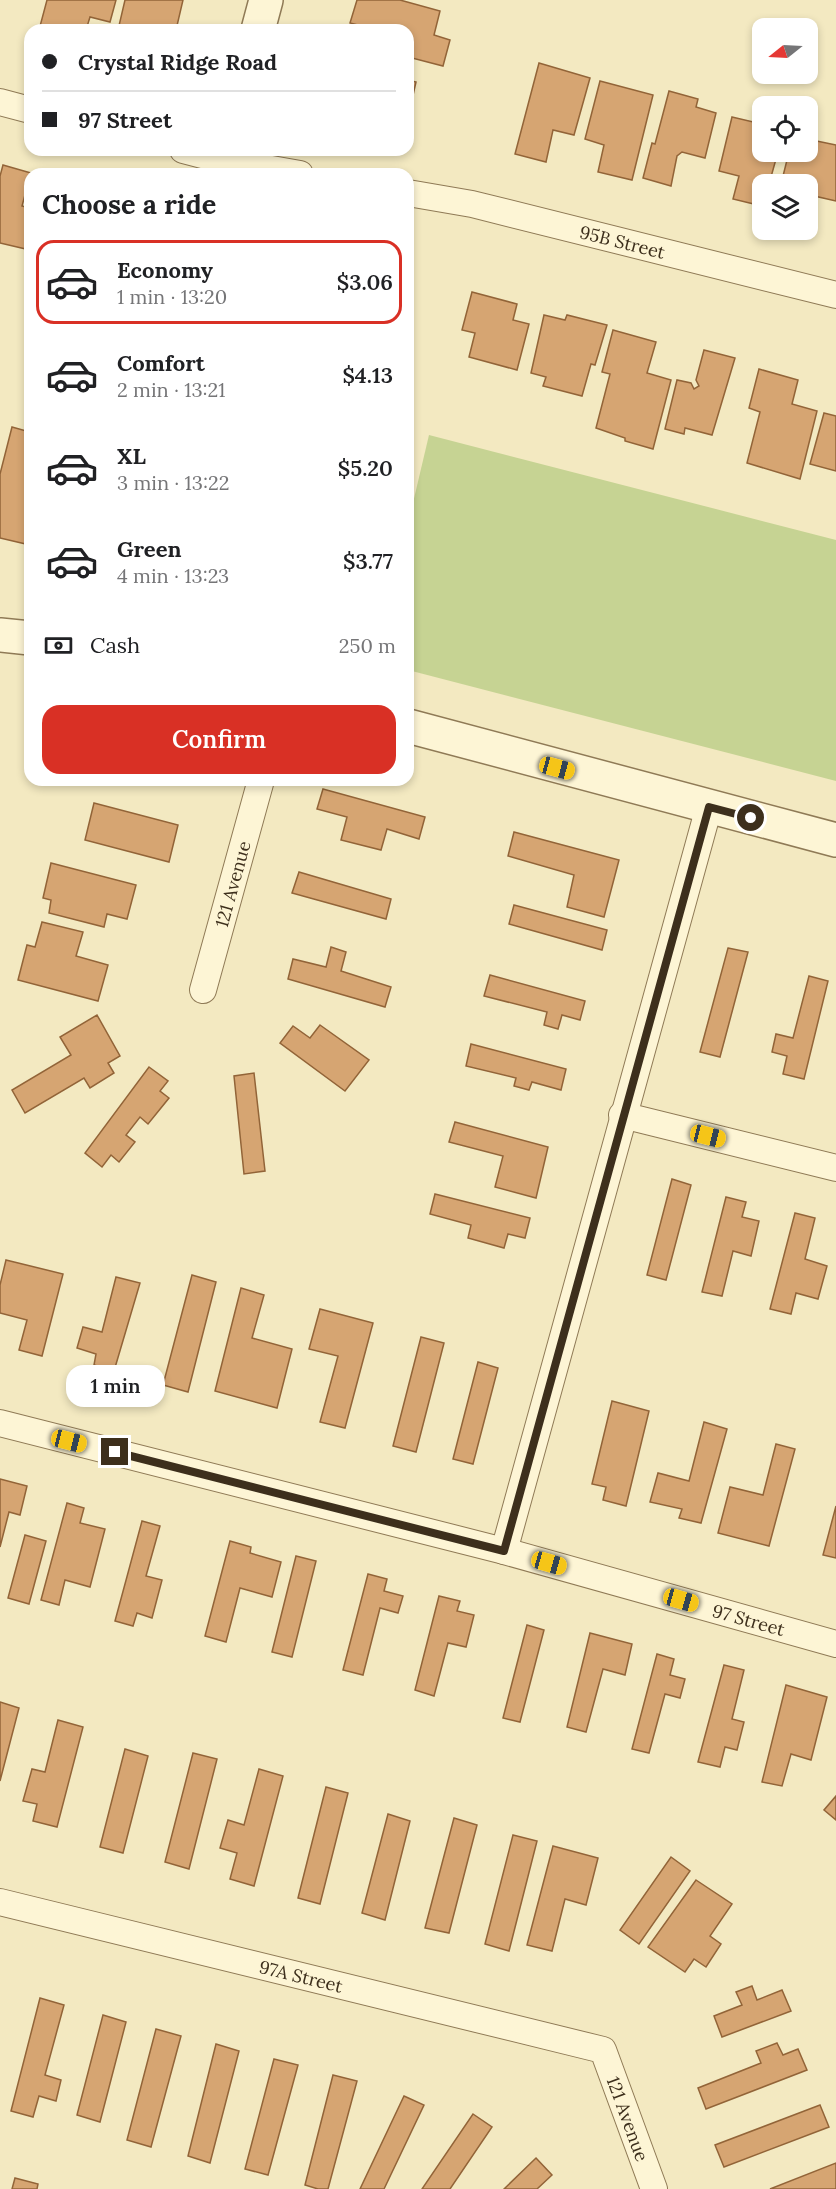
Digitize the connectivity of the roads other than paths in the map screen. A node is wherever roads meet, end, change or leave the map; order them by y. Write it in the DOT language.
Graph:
graph roads {
  1 [pos="266,0"];
  2 [pos="260,24"];
  3 [pos="0,102"];
  4 [pos="24,108"];
  5 [pos="204,156"];
  6 [pos="224,162"];
  7 [pos="262,168"];
  8 [pos="414,194"];
  9 [pos="836,295"];
  10 [pos="0,634"];
  11 [pos="24,637"];
  12 [pos="414,728"];
  13 [pos="259,786"];
  14 [pos="709,807"];
  15 [pos="836,840"];
  16 [pos="203,990"];
  17 [pos="622,1114"];
  18 [pos="836,1168"];
  19 [pos="0,1423"];
  20 [pos="504,1551"];
  21 [pos="836,1644"];
  22 [pos="0,1902"];
  23 [pos="603,2050"];
  24 [pos="654,2189"];
  1 -- 2 [label="street"];
  3 -- 4 [label="street"];
  5 -- 6 [label="street"];
  6 -- 7 [label="street"];
  8 -- 9 [label="street, 95B Street"];
  10 -- 11 [label="street"];
  12 -- 14 [label="street"];
  13 -- 16 [label="street, 121 Avenue"];
  14 -- 15 [label="street"];
  14 -- 17 [label="street"];
  17 -- 18 [label="street"];
  17 -- 20 [label="street"];
  19 -- 20 [label="street, 97 Street"];
  20 -- 21 [label="street, 97 Street"];
  22 -- 23 [label="street, 97A Street"];
  23 -- 24 [label="street, 121 Avenue"];
}
